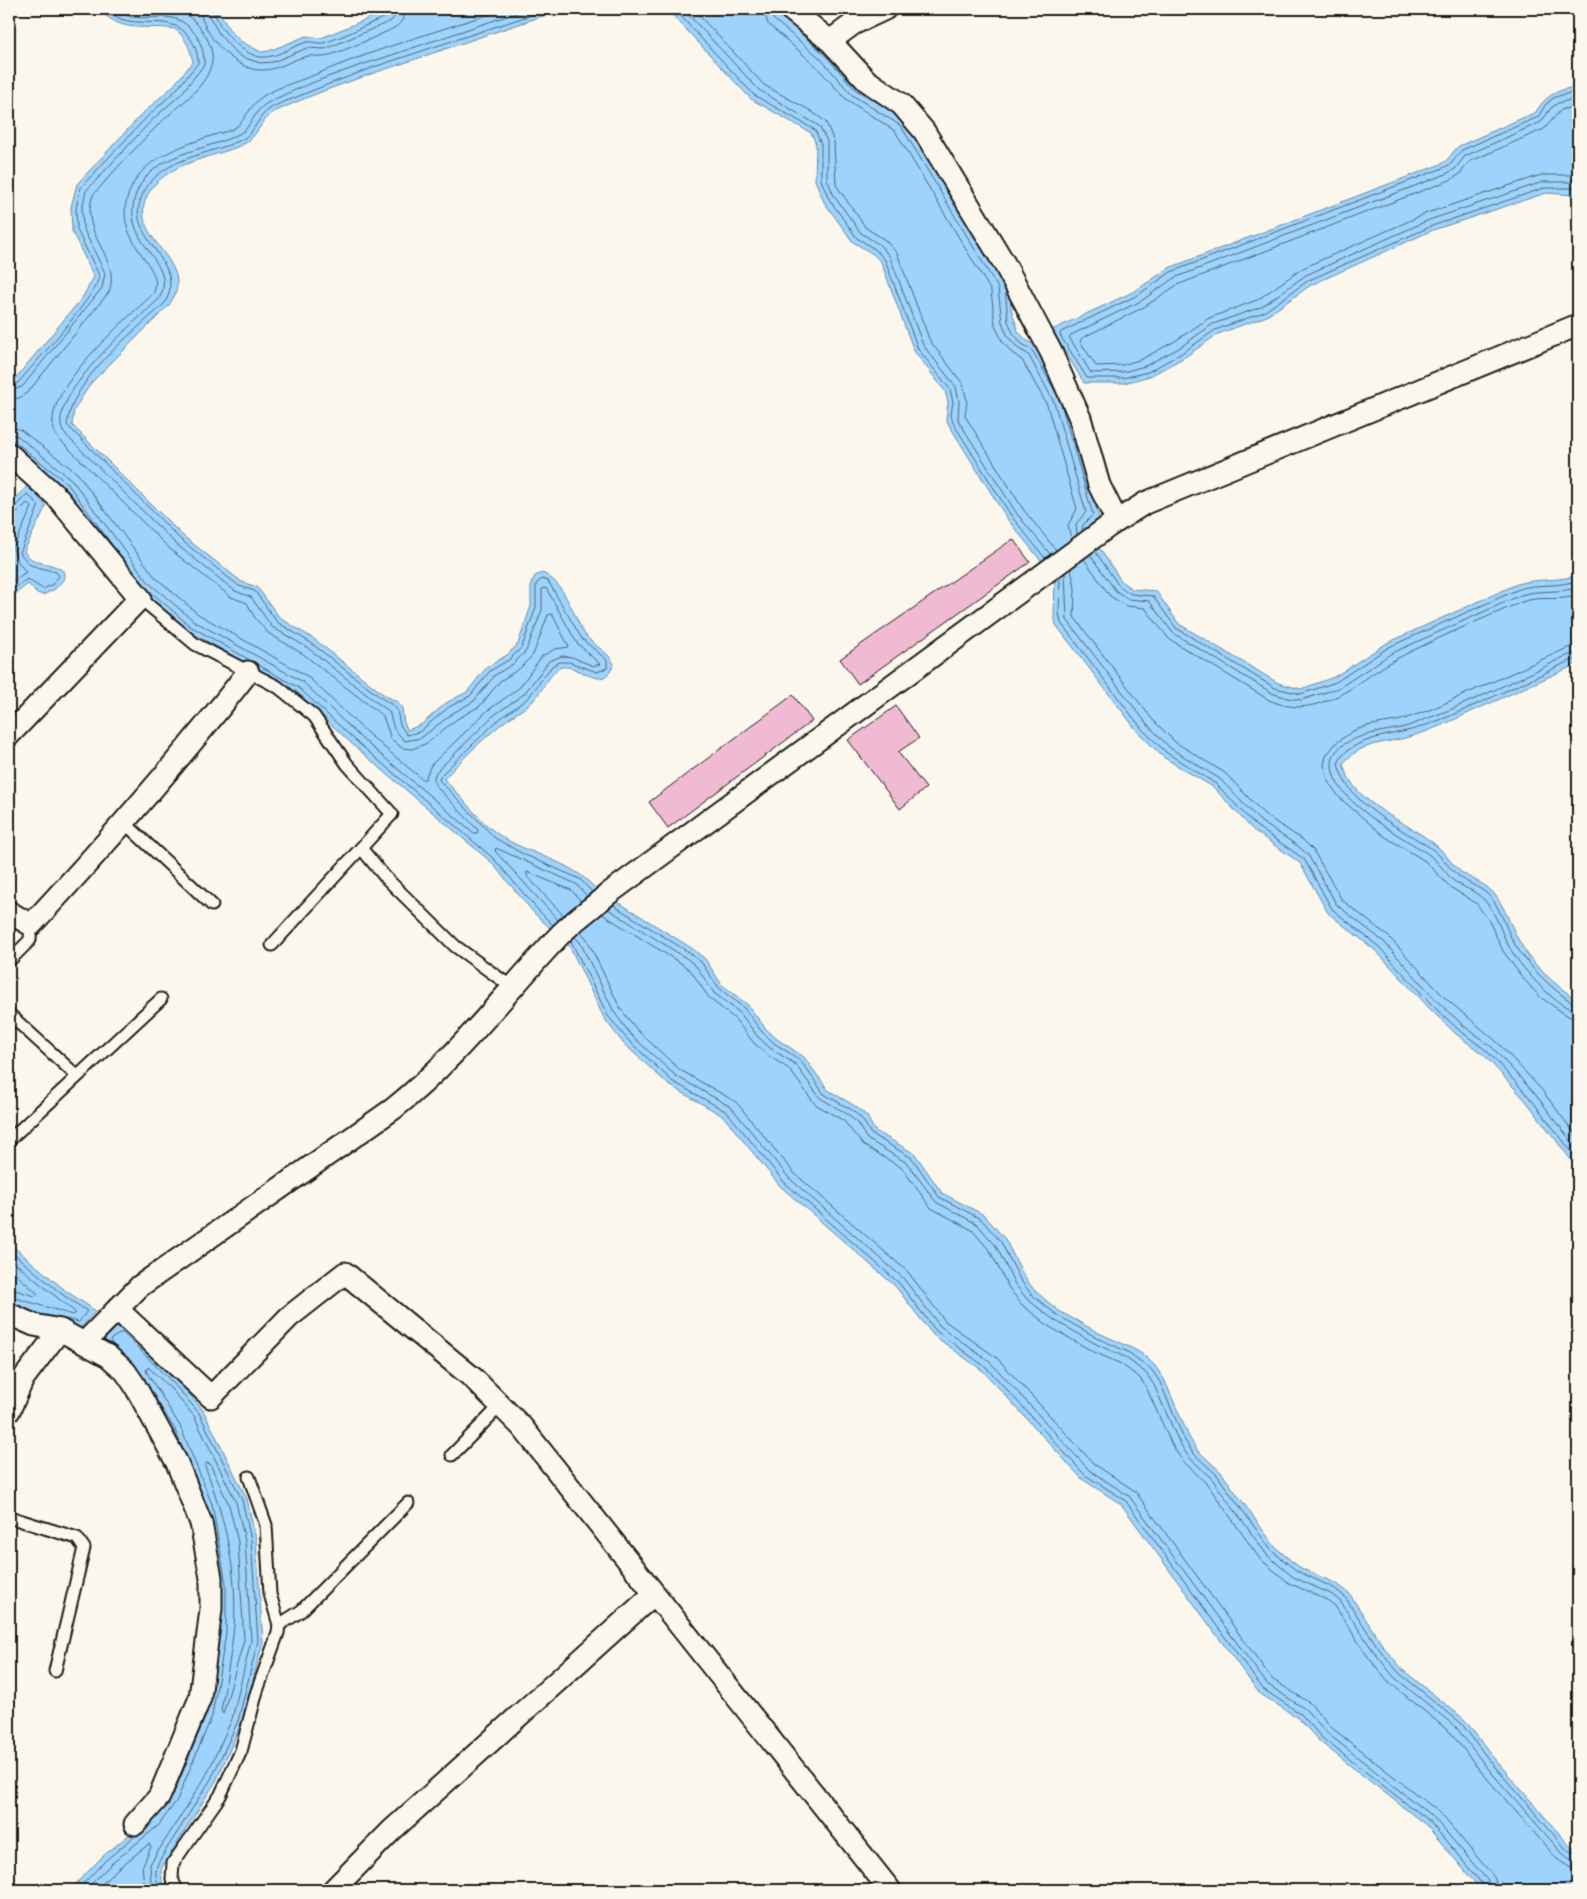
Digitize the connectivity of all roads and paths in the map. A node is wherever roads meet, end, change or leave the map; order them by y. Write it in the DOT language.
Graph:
graph roads {
  1 [pos="790,9"];
  2 [pos="885,9"];
  3 [pos="830,41"];
  4 [pos="1578,326"];
  5 [pos="9,454"];
  6 [pos="1113,524"];
  7 [pos="140,598"];
  8 [pos="248,672"];
  9 [pos="9,735"];
  10 [pos="126,822"];
  11 [pos="361,848"];
  12 [pos="212,905"];
  13 [pos="9,912"];
  14 [pos="31,925"];
  15 [pos="272,945"];
  16 [pos="9,961"];
  17 [pos="513,988"];
  18 [pos="161,999"];
  19 [pos="9,1014"];
  20 [pos="77,1076"];
  21 [pos="9,1140"];
  22 [pos="117,1309"];
  23 [pos="9,1314"];
  24 [pos="60,1330"];
  25 [pos="84,1343"];
  26 [pos="501,1405"];
  27 [pos="9,1411"];
  28 [pos="452,1455"];
  29 [pos="249,1477"];
  30 [pos="408,1503"];
  31 [pos="9,1517"];
  32 [pos="654,1594"];
  33 [pos="279,1625"];
  34 [pos="55,1670"];
  35 [pos="136,1824"];
  36 [pos="178,1890"];
  37 [pos="333,1890"];
  38 [pos="890,1890"];
  1 -- 3 [label="street"];
  2 -- 3 [label="street"];
  3 -- 6 [label="street"];
  4 -- 6 [label="street"];
  5 -- 7 [label="street"];
  6 -- 17 [label="street"];
  7 -- 8 [label="lane"];
  7 -- 9 [label="street"];
  8 -- 10 [label="street"];
  8 -- 11 [label="lane"];
  10 -- 12 [label="lane"];
  10 -- 14 [label="street"];
  11 -- 15 [label="lane"];
  11 -- 17 [label="lane"];
  13 -- 14 [label="street"];
  14 -- 16 [label="lane"];
  17 -- 22 [label="street"];
  18 -- 20 [label="lane"];
  19 -- 20 [label="lane"];
  20 -- 21 [label="lane"];
  22 -- 25 [label="street"];
  22 -- 26 [label="street"];
  23 -- 24 [label="street"];
  24 -- 25 [label="street"];
  24 -- 27 [label="street"];
  25 -- 35 [label="street"];
  26 -- 28 [label="lane"];
  26 -- 32 [label="street"];
  29 -- 33 [label="lane"];
  30 -- 33 [label="lane"];
  31 -- 34 [label="lane"];
  32 -- 37 [label="street"];
  32 -- 38 [label="street"];
  33 -- 36 [label="lane"];
}
